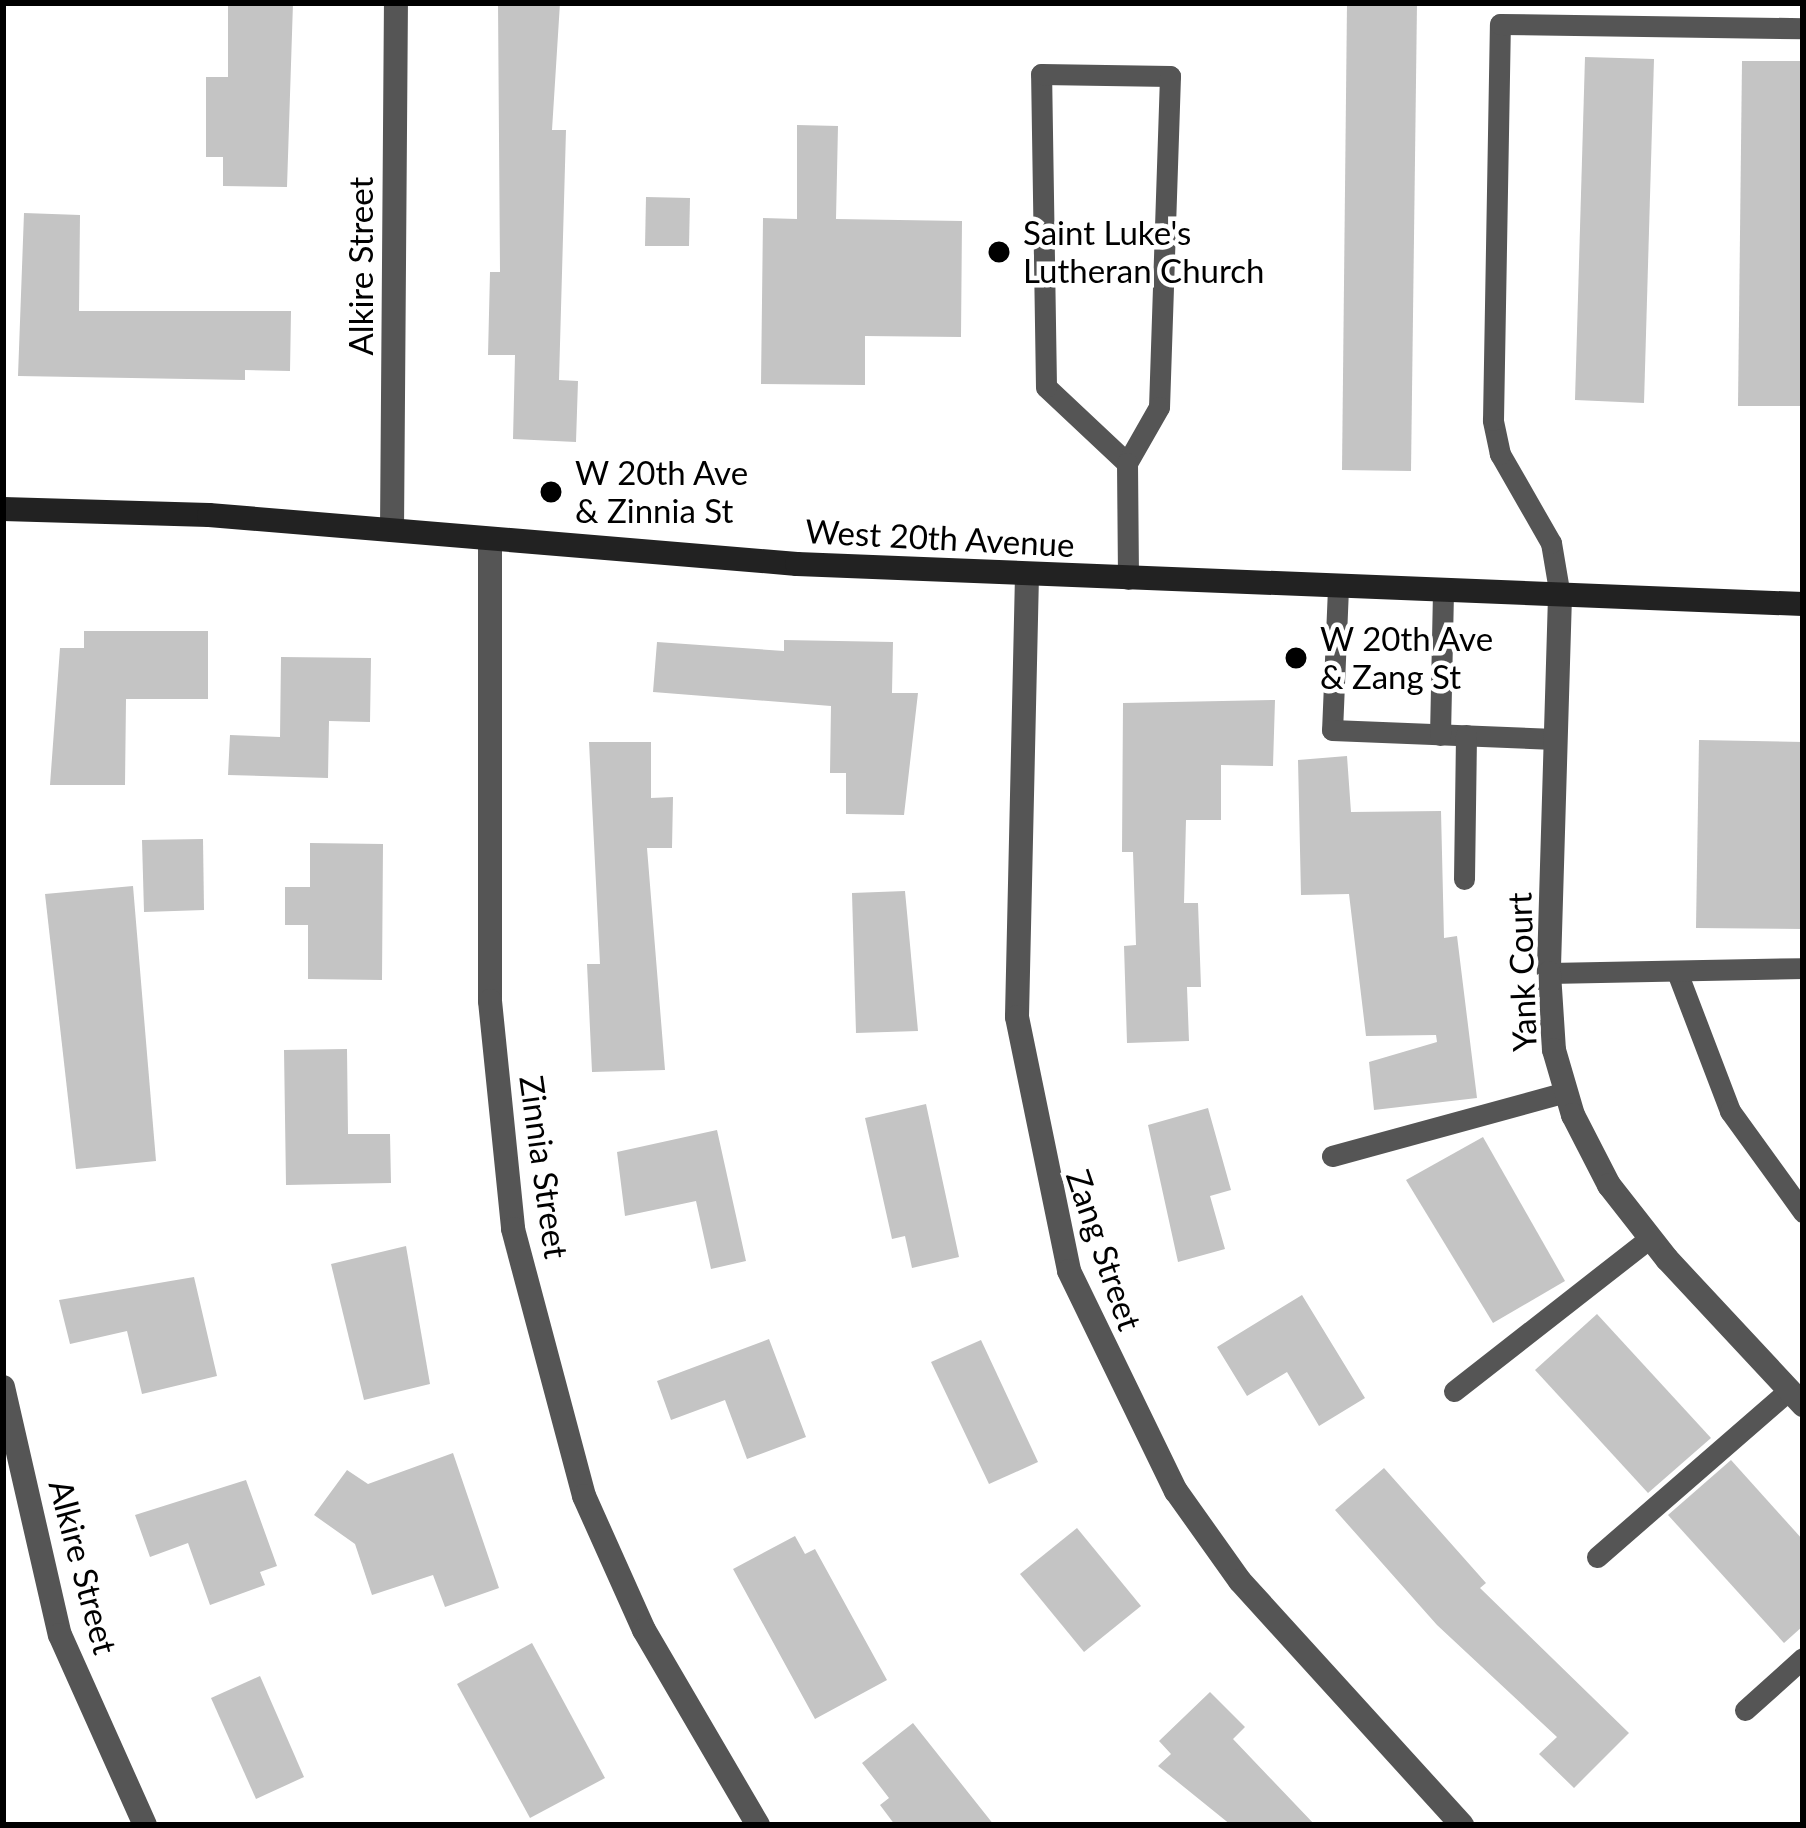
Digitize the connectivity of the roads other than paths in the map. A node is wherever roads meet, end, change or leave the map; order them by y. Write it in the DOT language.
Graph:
graph roads {
  1 [pos="396,3"];
  2 [pos="1803,28"];
  3 [pos="1127,463"];
  4 [pos="3,509"];
  5 [pos="392,530"];
  6 [pos="490,539"];
  7 [pos="1027,575"];
  8 [pos="1128,579"];
  9 [pos="1338,588"];
  10 [pos="1443,592"];
  11 [pos="1560,596"];
  12 [pos="1803,604"];
  13 [pos="1440,734"];
  14 [pos="1466,735"];
  15 [pos="1555,739"];
  16 [pos="1464,879"];
  17 [pos="1803,968"];
  18 [pos="1677,972"];
  19 [pos="1549,973"];
  20 [pos="1566,1092"];
  21 [pos="1332,1156"];
  22 [pos="1803,1212"];
  23 [pos="1650,1238"];
  24 [pos="3,1387"];
  25 [pos="1454,1391"];
  26 [pos="1796,1398"];
  27 [pos="1597,1557"];
  28 [pos="1803,1658"];
  29 [pos="1745,1710"];
  30 [pos="145,1825"];
  31 [pos="758,1825"];
  32 [pos="1462,1825"];
  1 -- 5 [label="street, Alkire Street"];
  2 -- 11 [label="lane"];
  3 -- 3 [label="lane"];
  3 -- 8 [label="lane"];
  4 -- 5 [label="street, West 20th Avenue"];
  5 -- 6 [label="street, West 20th Avenue"];
  6 -- 7 [label="street, West 20th Avenue"];
  6 -- 31 [label="street, Zinnia Street"];
  7 -- 8 [label="street, West 20th Avenue"];
  7 -- 32 [label="street, Zang Street"];
  8 -- 9 [label="street, West 20th Avenue"];
  9 -- 10 [label="street, West 20th Avenue"];
  9 -- 13 [label="lane"];
  10 -- 11 [label="street, West 20th Avenue"];
  10 -- 13 [label="lane"];
  11 -- 12 [label="street, West 20th Avenue"];
  11 -- 15 [label="street, Yank Court"];
  13 -- 14 [label="lane"];
  14 -- 15 [label="lane"];
  14 -- 16 [label="lane"];
  15 -- 19 [label="street, Yank Court"];
  17 -- 18 [label="lane"];
  18 -- 19 [label="lane"];
  18 -- 22 [label="lane"];
  19 -- 20 [label="street, Yank Court"];
  20 -- 21 [label="lane"];
  20 -- 23 [label="street, Yank Court"];
  23 -- 25 [label="lane"];
  23 -- 26 [label="street, Yank Court"];
  24 -- 30 [label="street, Alkire Street"];
  26 -- 27 [label="lane"];
  28 -- 29 [label="lane"];
}
